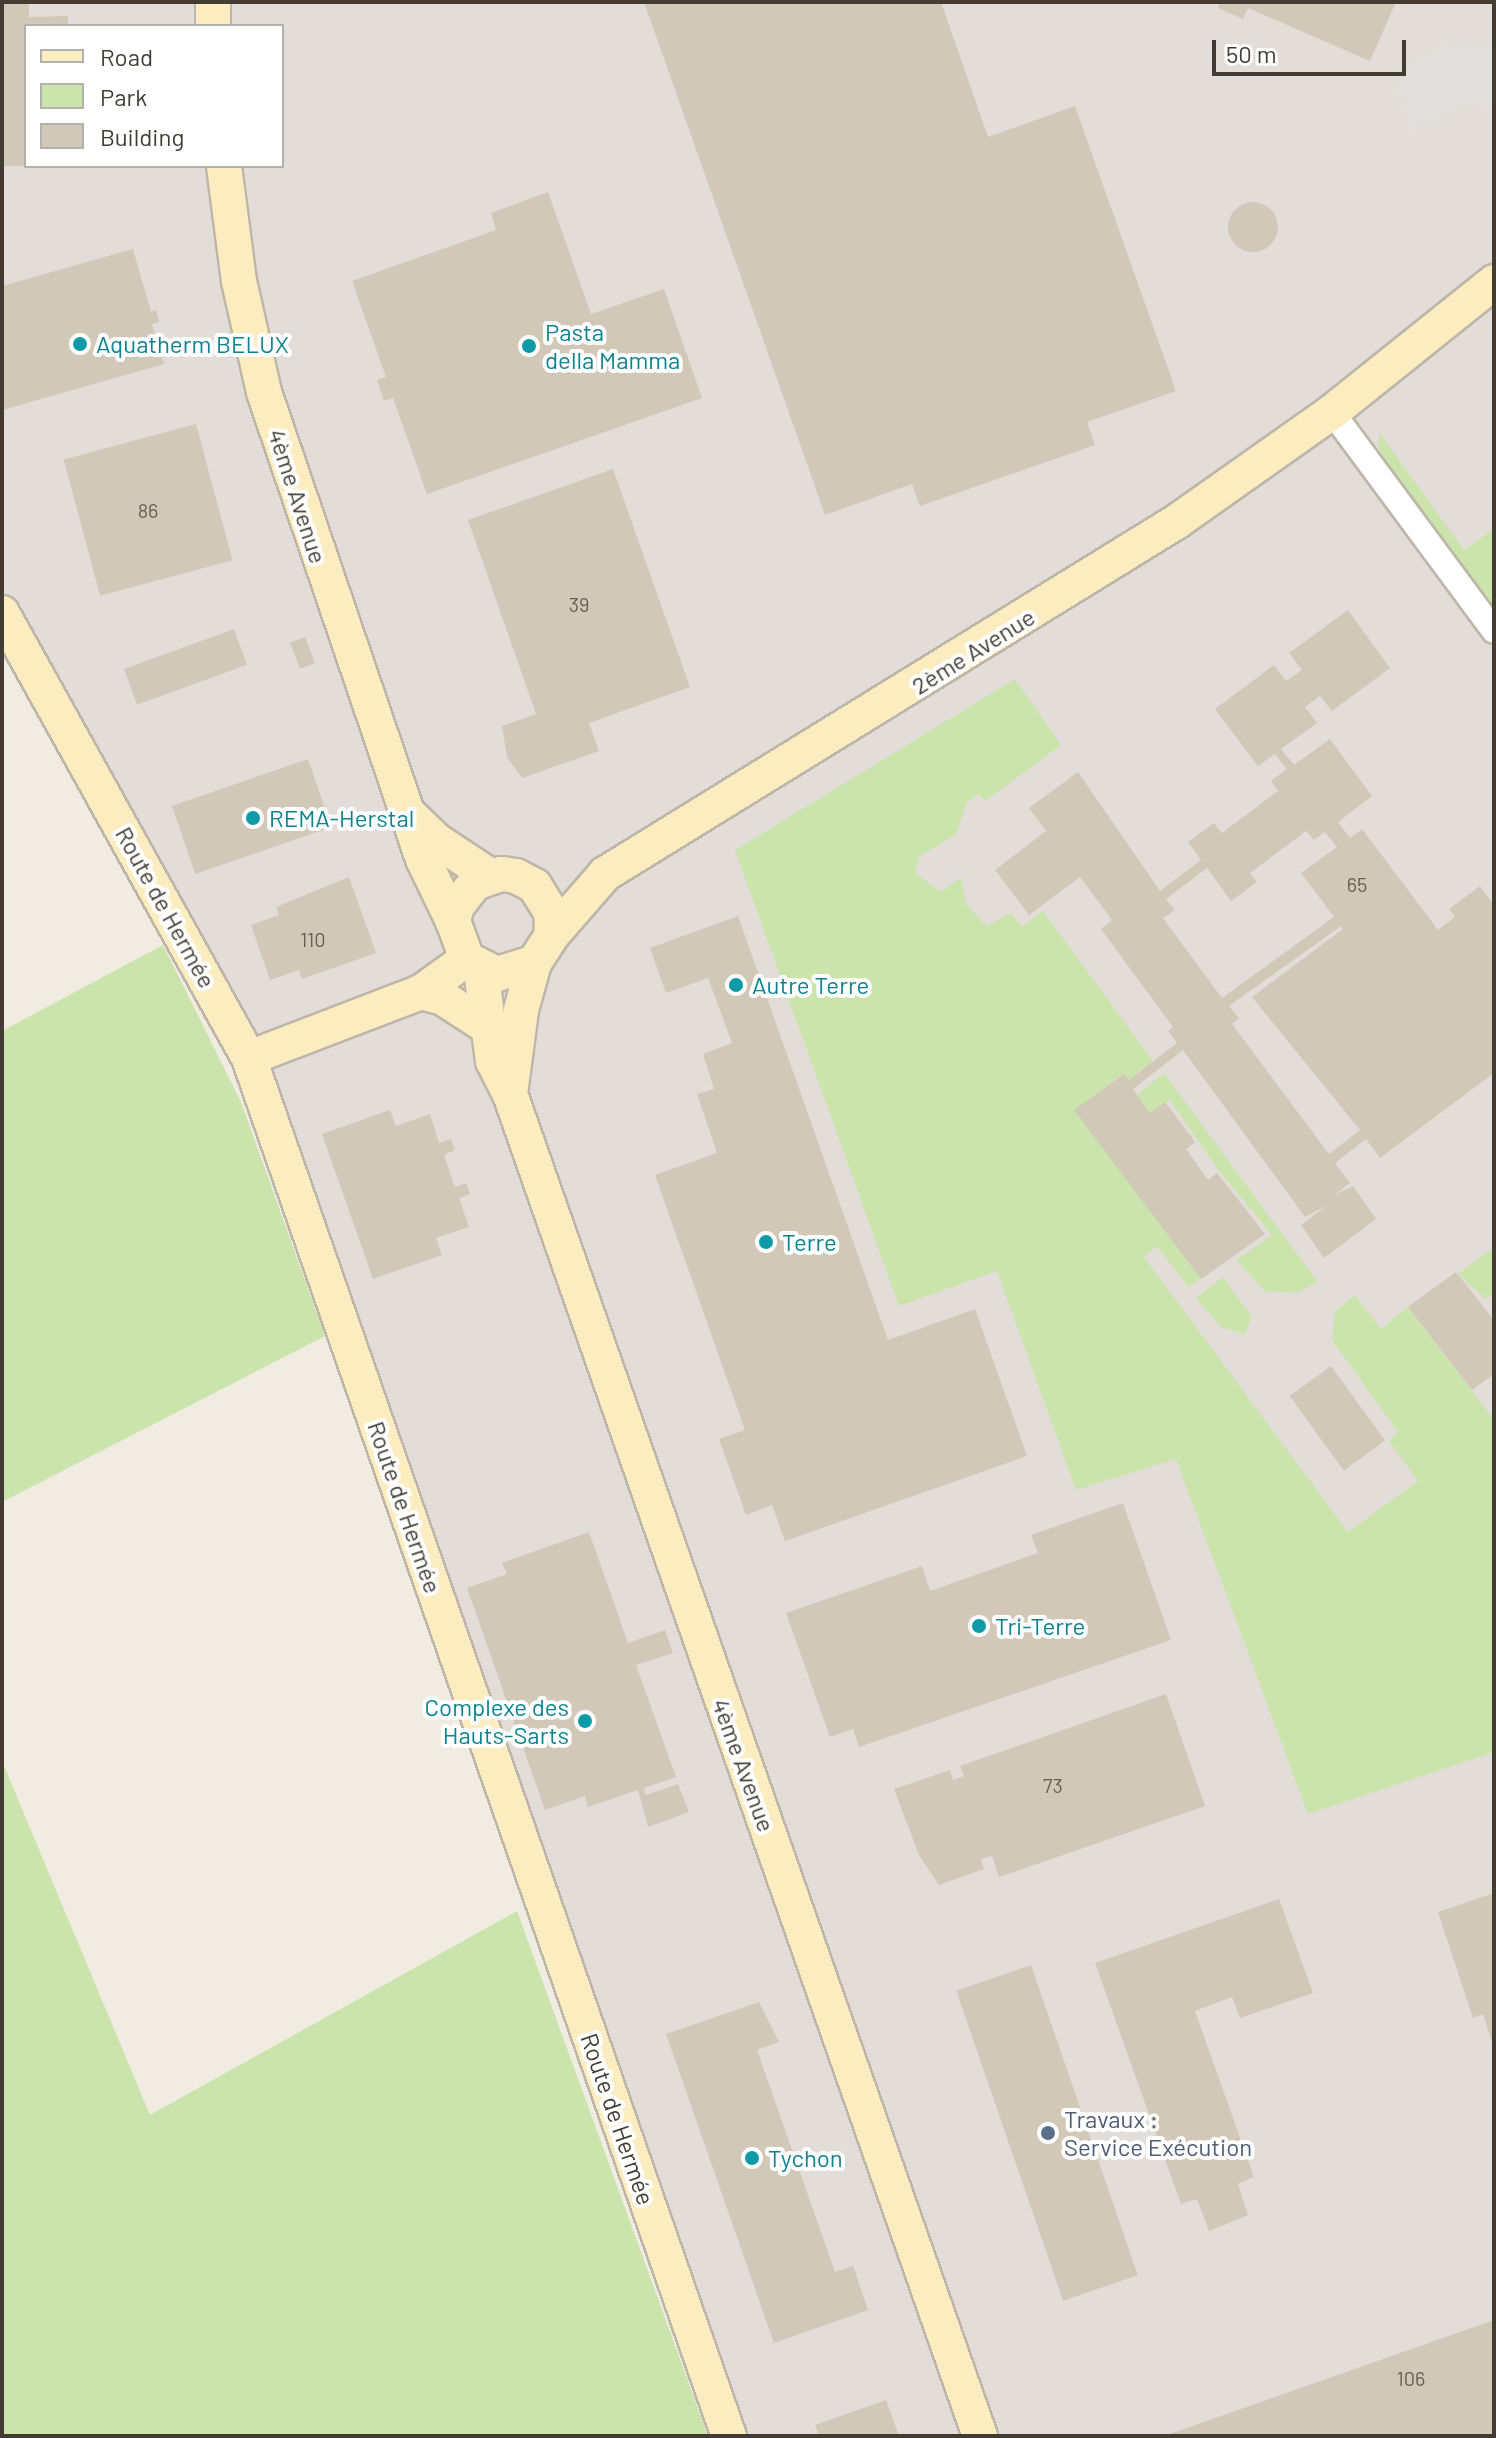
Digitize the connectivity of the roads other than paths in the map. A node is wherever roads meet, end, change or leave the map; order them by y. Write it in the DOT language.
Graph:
graph roads {
  1 [pos="213,2"];
  2 [pos="213,24"];
  3 [pos="224,168"];
  4 [pos="1494,282"];
  5 [pos="1332,412"];
  6 [pos="2,613"];
  7 [pos="1494,631"];
  8 [pos="411,816"];
  9 [pos="605,874"];
  10 [pos="490,876"];
  11 [pos="528,881"];
  12 [pos="453,921"];
  13 [pos="543,949"];
  14 [pos="474,964"];
  15 [pos="421,992"];
  16 [pos="486,1026"];
  17 [pos="249,1058"];
  18 [pos="510,1094"];
  19 [pos="729,2436"];
  20 [pos="980,2436"];
  1 -- 2 [label="street"];
  3 -- 8 [label="street, 4ème Avenue"];
  4 -- 5 [label="street, 2ème Avenue"];
  5 -- 7 [label="street"];
  5 -- 9 [label="street, 2ème Avenue"];
  6 -- 17 [label="street, Route de Hermée"];
  8 -- 10 [label="street, 4ème Avenue"];
  8 -- 12 [label="street, 4ème Avenue"];
  9 -- 11 [label="street, 2ème Avenue"];
  9 -- 13 [label="street, 2ème Avenue"];
  10 -- 11 [label="street, 4ème Avenue"];
  10 -- 12 [label="street"];
  11 -- 13 [label="street, 4ème Avenue"];
  12 -- 14 [label="street, 4ème Avenue"];
  13 -- 14 [label="street"];
  13 -- 18 [label="street, 4ème Avenue"];
  14 -- 15 [label="street"];
  14 -- 16 [label="street, 4ème Avenue"];
  15 -- 16 [label="street"];
  15 -- 17 [label="street"];
  16 -- 18 [label="street, 4ème Avenue"];
  17 -- 19 [label="street, Route de Hermée"];
  18 -- 20 [label="street, 4ème Avenue"];
}
